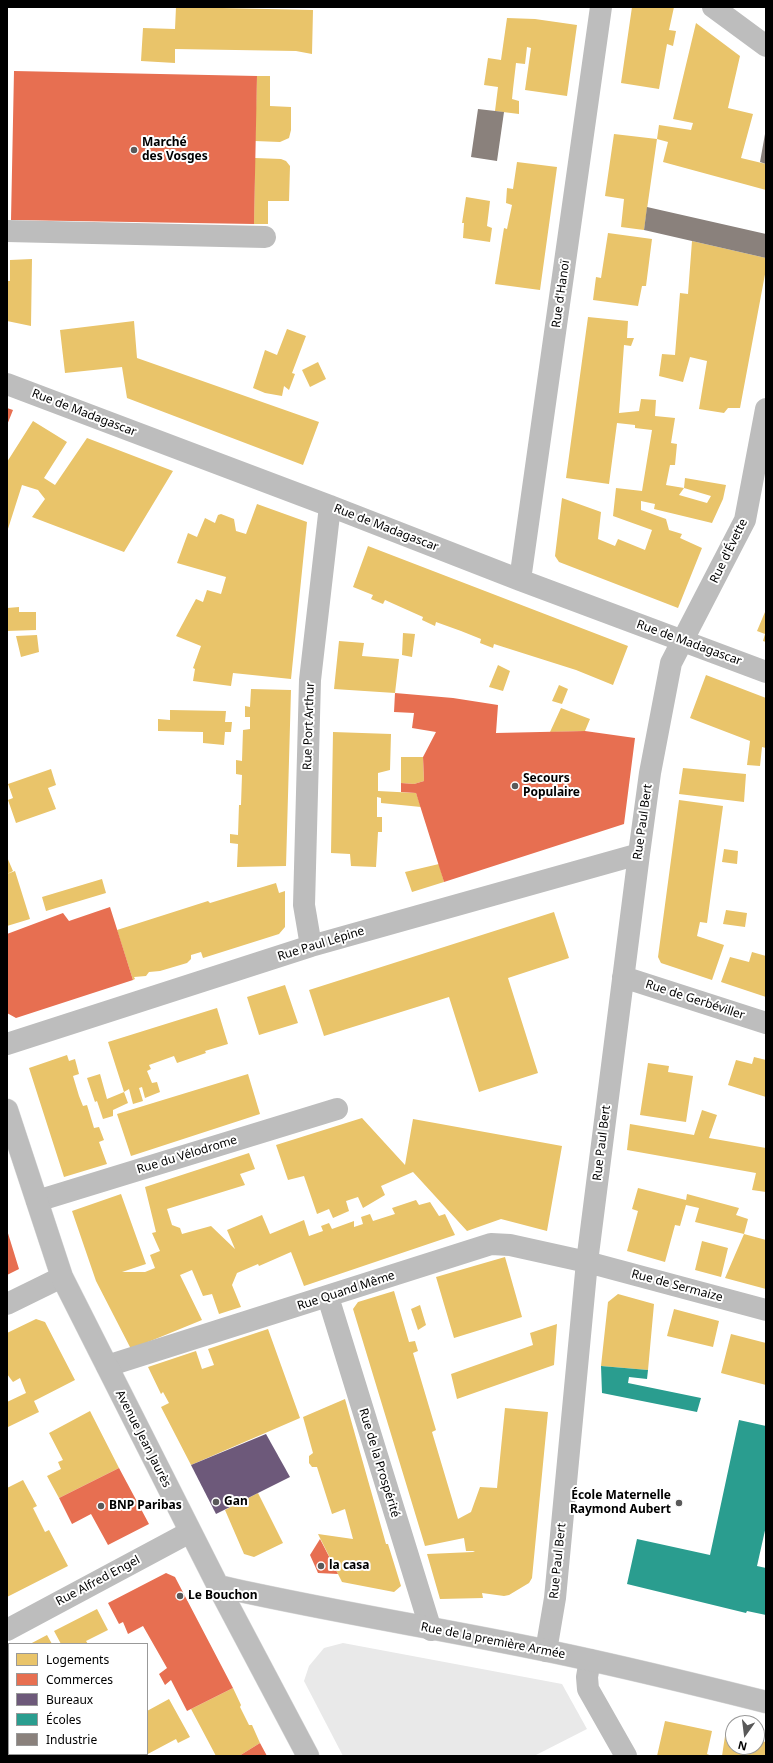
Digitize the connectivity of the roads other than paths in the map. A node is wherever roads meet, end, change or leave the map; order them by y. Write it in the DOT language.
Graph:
graph roads {
  1 [pos="601,7"];
  2 [pos="713,7"];
  3 [pos="766,46"];
  4 [pos="7,231"];
  5 [pos="265,237"];
  6 [pos="7,384"];
  7 [pos="766,408"];
  8 [pos="330,506"];
  9 [pos="520,580"];
  10 [pos="684,641"];
  11 [pos="766,672"];
  12 [pos="639,854"];
  13 [pos="311,946"];
  14 [pos="623,977"];
  15 [pos="766,1023"];
  16 [pos="7,1044"];
  17 [pos="337,1109"];
  18 [pos="7,1110"];
  19 [pos="37,1201"];
  20 [pos="587,1262"];
  21 [pos="62,1277"];
  22 [pos="328,1296"];
  23 [pos="7,1304"];
  24 [pos="766,1310"];
  25 [pos="107,1366"];
  26 [pos="190,1532"];
  27 [pos="218,1586"];
  28 [pos="7,1630"];
  29 [pos="431,1630"];
  30 [pos="546,1651"];
  31 [pos="590,1660"];
  32 [pos="766,1702"];
  33 [pos="308,1756"];
  34 [pos="626,1756"];
  1 -- 9 [label="street, Rue d'Hanoï"];
  2 -- 3 [label="street"];
  4 -- 5 [label="street"];
  6 -- 8 [label="street, Rue de Madagascar"];
  7 -- 10 [label="street, Rue d'Évette"];
  8 -- 9 [label="street, Rue de Madagascar"];
  8 -- 13 [label="street, Rue Port Arthur"];
  9 -- 10 [label="street, Rue de Madagascar"];
  10 -- 11 [label="street, Rue de Madagascar"];
  10 -- 12 [label="street, Rue Paul Bert"];
  12 -- 13 [label="street, Rue Paul Lépine"];
  12 -- 14 [label="street, Rue Paul Bert"];
  13 -- 16 [label="street, Rue Paul Lépine"];
  14 -- 15 [label="street, Rue de Gerbéviller"];
  14 -- 20 [label="street, Rue Paul Bert"];
  17 -- 19 [label="street, Rue du Vélodrome"];
  18 -- 19 [label="street, Avenue Jean Jaurès"];
  19 -- 21 [label="street, Avenue Jean Jaurès"];
  20 -- 22 [label="street, Rue Quand Même"];
  20 -- 24 [label="street, Rue de Sermaize"];
  20 -- 30 [label="street, Rue Paul Bert"];
  21 -- 23 [label="street"];
  21 -- 25 [label="street, Avenue Jean Jaurès"];
  22 -- 25 [label="street, Rue Quand Même"];
  22 -- 29 [label="street, Rue de la Prospérité"];
  25 -- 26 [label="street, Avenue Jean Jaurès"];
  26 -- 27 [label="street, Avenue Jean Jaurès"];
  26 -- 28 [label="street, Rue Alfred Engel"];
  27 -- 29 [label="street, Rue de la première Armée"];
  27 -- 33 [label="street, Avenue Jean Jaurès"];
  29 -- 30 [label="street, Rue de la première Armée"];
  30 -- 31 [label="street, Rue de la première Armée"];
  31 -- 32 [label="street, Rue de la première Armée"];
  31 -- 34 [label="street"];
}
